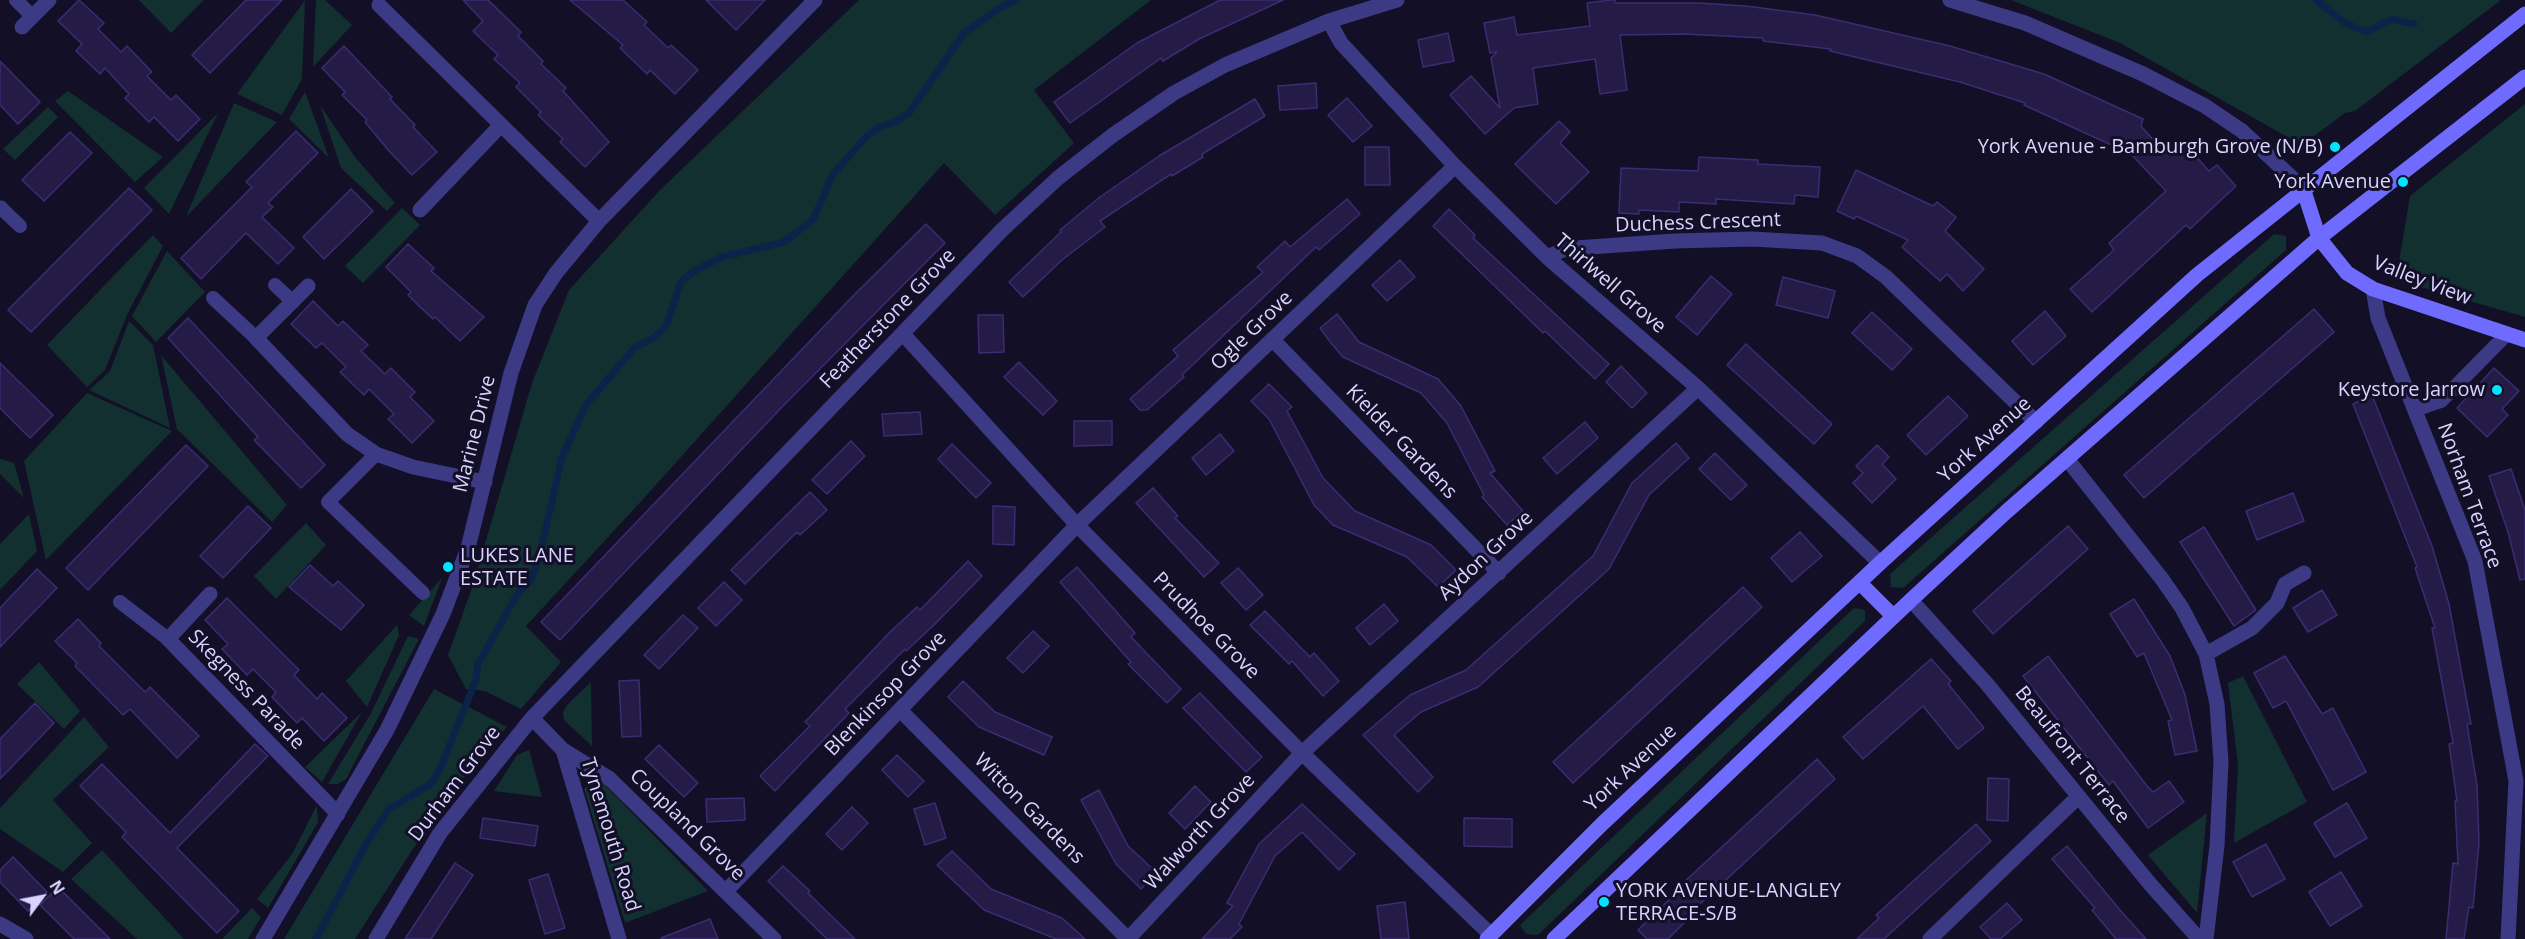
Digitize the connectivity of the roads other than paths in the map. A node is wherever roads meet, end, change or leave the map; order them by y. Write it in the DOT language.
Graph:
graph roads {
  1 [pos="16,0"];
  2 [pos="49,0"];
  3 [pos="1397,0"];
  4 [pos="1950,0"];
  5 [pos="381,3"];
  6 [pos="806,3"];
  7 [pos="2525,14"];
  8 [pos="1329,21"];
  9 [pos="27,22"];
  10 [pos="2525,77"];
  11 [pos="501,125"];
  12 [pos="1455,166"];
  13 [pos="2302,188"];
  14 [pos="1,209"];
  15 [pos="420,210"];
  16 [pos="599,220"];
  17 [pos="20,226"];
  18 [pos="2319,238"];
  19 [pos="1547,257"];
  20 [pos="275,285"];
  21 [pos="308,286"];
  22 [pos="2373,288"];
  23 [pos="213,298"];
  24 [pos="292,302"];
  25 [pos="903,334"];
  26 [pos="2507,334"];
  27 [pos="256,338"];
  28 [pos="1273,340"];
  29 [pos="2525,340"];
  30 [pos="1698,388"];
  31 [pos="2415,410"];
  32 [pos="2036,422"];
  33 [pos="376,454"];
  34 [pos="2067,459"];
  35 [pos="485,482"];
  36 [pos="1077,525"];
  37 [pos="1880,563"];
  38 [pos="1499,573"];
  39 [pos="2304,573"];
  40 [pos="1860,583"];
  41 [pos="423,593"];
  42 [pos="210,594"];
  43 [pos="1911,600"];
  44 [pos="120,602"];
  45 [pos="1893,616"];
  46 [pos="168,639"];
  47 [pos="2206,654"];
  48 [pos="900,710"];
  49 [pos="532,718"];
  50 [pos="562,750"];
  51 [pos="1302,753"];
  52 [pos="2078,797"];
  53 [pos="338,814"];
  54 [pos="726,891"];
  55 [pos="0,924"];
  56 [pos="1491,938"];
  57 [pos="26,939"];
  58 [pos="263,939"];
  59 [pos="376,939"];
  60 [pos="619,939"];
  61 [pos="774,939"];
  62 [pos="1128,939"];
  63 [pos="1554,939"];
  64 [pos="1930,939"];
  65 [pos="2199,939"];
  66 [pos="2206,939"];
  67 [pos="2508,939"];
  1 -- 9 [label="lane"];
  2 -- 9 [label="street"];
  3 -- 8 [label="street, Featherstone Grove"];
  4 -- 13 [label="street"];
  5 -- 11 [label="street"];
  6 -- 16 [label="street, Marine Drive"];
  7 -- 13 [label="main road, York Avenue"];
  8 -- 12 [label="street, Thirlwell Grove"];
  8 -- 25 [label="street, Featherstone Grove"];
  10 -- 18 [label="main road"];
  11 -- 15 [label="street"];
  11 -- 16 [label="street"];
  12 -- 19 [label="street, Thirlwell Grove"];
  12 -- 28 [label="street, Ogle Grove"];
  13 -- 18 [label="main road"];
  13 -- 32 [label="main road, York Avenue"];
  14 -- 17 [label="lane"];
  16 -- 35 [label="street, Marine Drive"];
  18 -- 22 [label="main road, Valley View"];
  18 -- 34 [label="main road"];
  19 -- 30 [label="street, Thirlwell Grove"];
  19 -- 32 [label="street, Duchess Crescent"];
  20 -- 24 [label="lane"];
  21 -- 24 [label="street"];
  22 -- 26 [label="main road, Valley View"];
  22 -- 31 [label="street, Norham Terrace"];
  23 -- 27 [label="lane"];
  24 -- 27 [label="street"];
  25 -- 36 [label="street, Prudhoe Grove"];
  25 -- 49 [label="street, Featherstone Grove"];
  26 -- 29 [label="main road, Valley View"];
  26 -- 31 [label="lane"];
  27 -- 33 [label="street"];
  28 -- 36 [label="street, Ogle Grove"];
  28 -- 38 [label="street, Kielder Gardens"];
  30 -- 37 [label="street, Thirlwell Grove"];
  30 -- 38 [label="street, Aydon Grove"];
  31 -- 67 [label="street, Norham Terrace"];
  32 -- 37 [label="main road, York Avenue"];
  33 -- 35 [label="street"];
  33 -- 41 [label="lane"];
  34 -- 43 [label="main road"];
  34 -- 47 [label="street"];
  35 -- 53 [label="street, Marine Drive"];
  36 -- 48 [label="street, Blenkinsop Grove"];
  36 -- 51 [label="street, Prudhoe Grove"];
  37 -- 40 [label="main road, York Avenue"];
  38 -- 51 [label="street, Aydon Grove"];
  39 -- 47 [label="street"];
  40 -- 45 [label="main road"];
  40 -- 56 [label="main road, York Avenue"];
  42 -- 46 [label="street, Skegness Parade"];
  43 -- 45 [label="main road"];
  43 -- 52 [label="street, Beaufront Terrace"];
  44 -- 46 [label="lane"];
  45 -- 63 [label="main road"];
  46 -- 53 [label="street, Skegness Parade"];
  47 -- 66 [label="street"];
  48 -- 54 [label="street, Blenkinsop Grove"];
  48 -- 62 [label="street, Witton Gardens"];
  49 -- 50 [label="street, Tynemouth Road"];
  49 -- 59 [label="street, Durham Grove"];
  50 -- 54 [label="street, Coupland Grove"];
  50 -- 60 [label="street, Tynemouth Road"];
  51 -- 56 [label="street, Prudhoe Grove"];
  51 -- 62 [label="street, Walworth Grove"];
  52 -- 64 [label="street"];
  52 -- 65 [label="street, Beaufront Terrace"];
  53 -- 58 [label="street, Marine Drive"];
  54 -- 61 [label="street, Coupland Grove"];
  55 -- 57 [label="street"];
}
